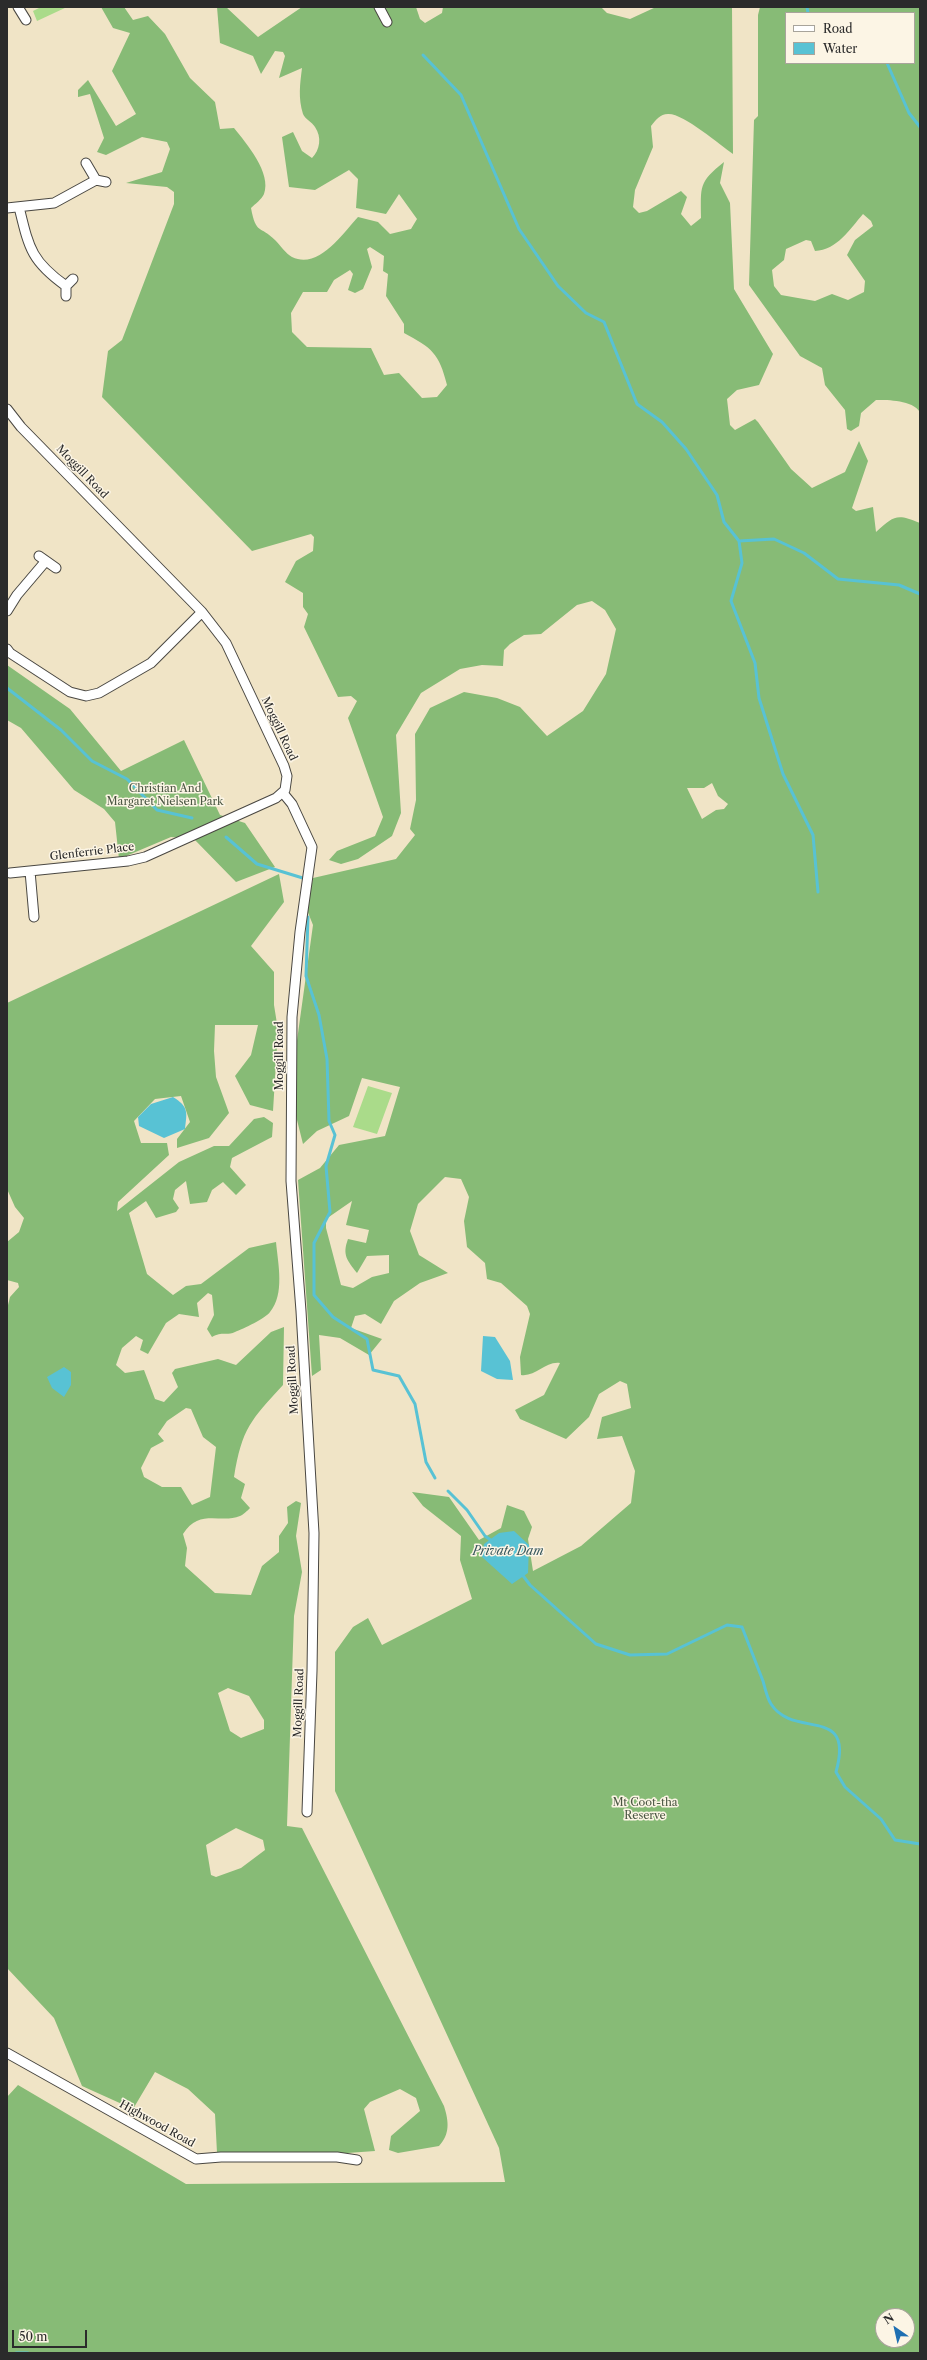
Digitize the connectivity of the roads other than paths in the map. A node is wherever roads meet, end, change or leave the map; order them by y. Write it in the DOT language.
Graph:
graph roads {
  1 [pos="18,7"];
  2 [pos="379,7"];
  3 [pos="26,20"];
  4 [pos="387,22"];
  5 [pos="86,163"];
  6 [pos="96,180"];
  7 [pos="106,182"];
  8 [pos="19,207"];
  9 [pos="7,208"];
  10 [pos="74,279"];
  11 [pos="66,286"];
  12 [pos="66,296"];
  13 [pos="7,409"];
  14 [pos="56,568"];
  15 [pos="7,611"];
  16 [pos="202,612"];
  17 [pos="7,649"];
  18 [pos="283,793"];
  19 [pos="30,871"];
  20 [pos="10,873"];
  21 [pos="34,917"];
  22 [pos="307,1812"];
  23 [pos="7,2053"];
  24 [pos="357,2160"];
  1 -- 3 [label="street"];
  2 -- 4 [label="street"];
  5 -- 6 [label="street"];
  6 -- 7 [label="street"];
  6 -- 8 [label="street"];
  8 -- 9 [label="street"];
  8 -- 11 [label="street"];
  10 -- 11 [label="street"];
  11 -- 12 [label="street"];
  13 -- 16 [label="street, Moggill Road"];
  14 -- 15 [label="street"];
  16 -- 17 [label="street"];
  16 -- 18 [label="street, Moggill Road"];
  18 -- 19 [label="street, Glenferrie Place"];
  18 -- 22 [label="street, Moggill Road"];
  19 -- 20 [label="street, Glenferrie Place"];
  19 -- 21 [label="street"];
  23 -- 24 [label="street, Highwood Road"];
}
